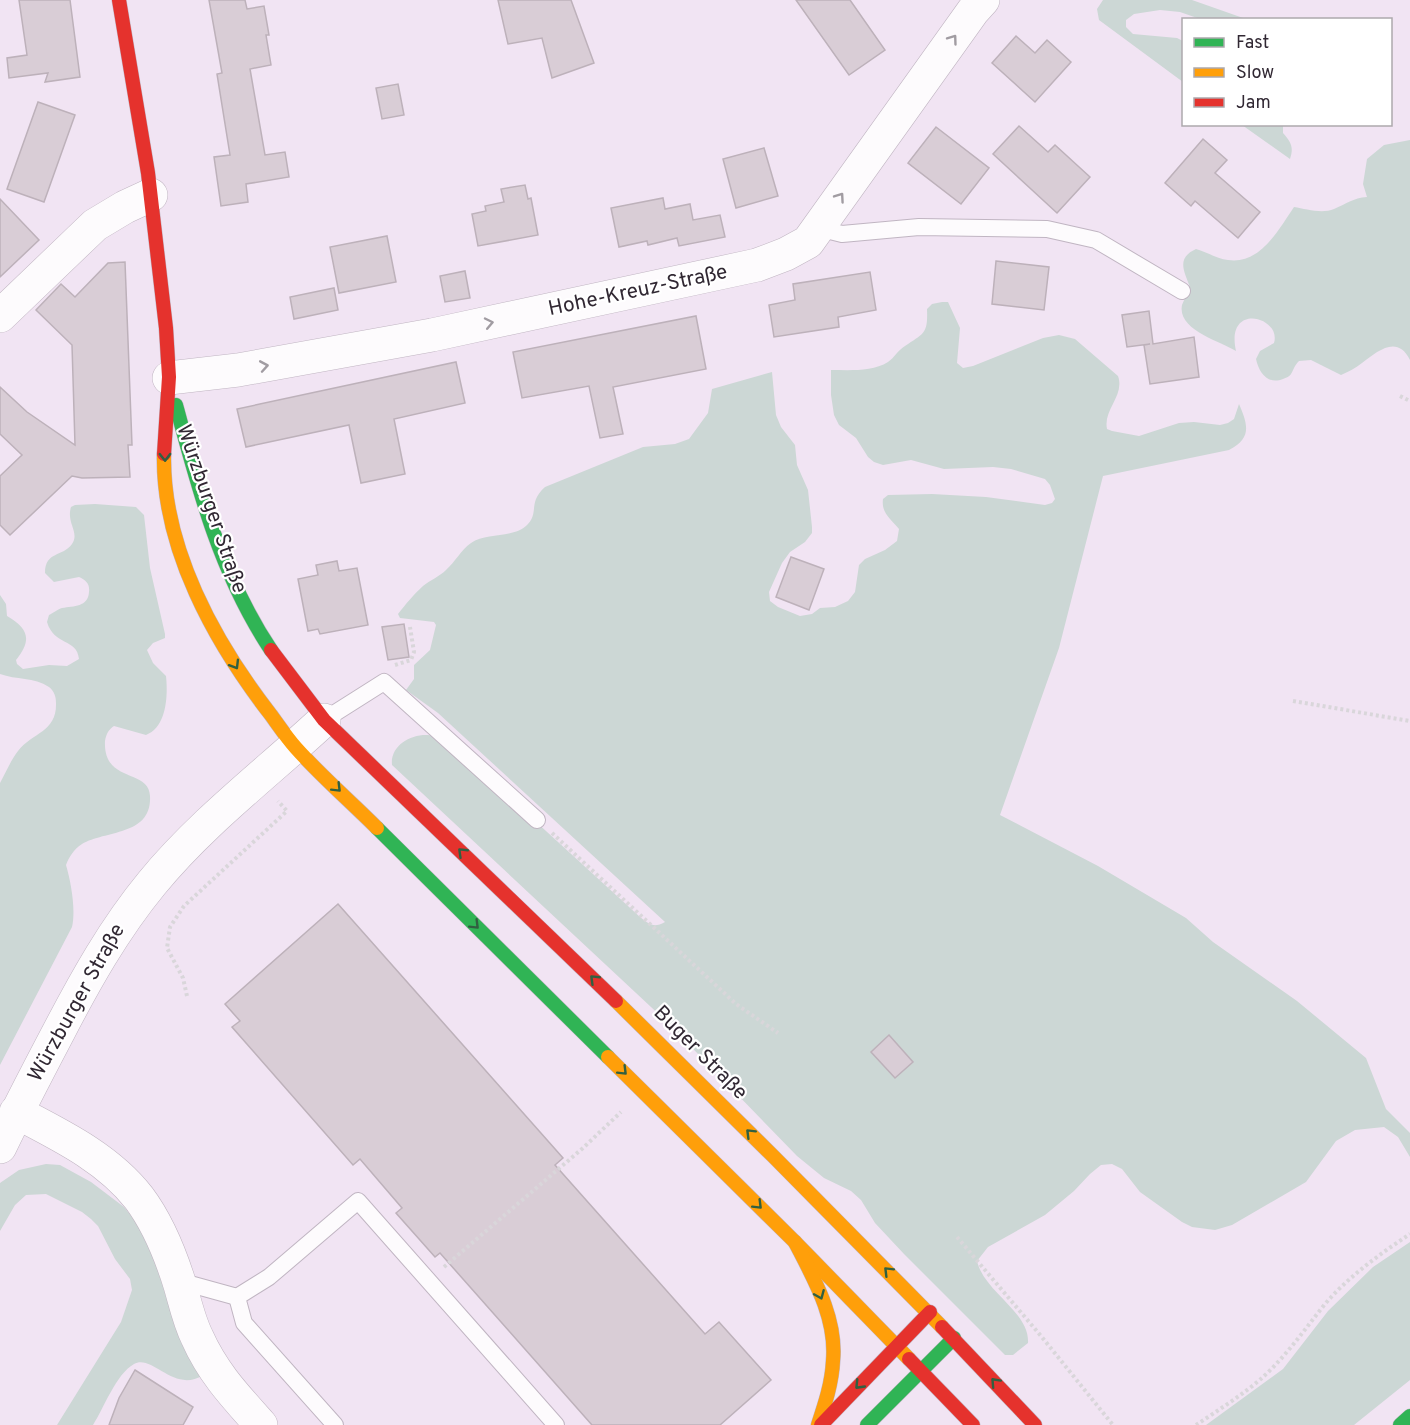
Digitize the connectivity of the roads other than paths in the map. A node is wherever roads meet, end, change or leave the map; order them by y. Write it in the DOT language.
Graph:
graph roads {
  1 [pos="119,0"];
  2 [pos="983,0"];
  3 [pos="151,195"];
  4 [pos="819,228"];
  5 [pos="1182,291"];
  6 [pos="0,316"];
  7 [pos="169,378"];
  8 [pos="324,720"];
  9 [pos="295,747"];
  10 [pos="537,820"];
  11 [pos="16,1112"];
  12 [pos="0,1147"];
  13 [pos="795,1242"];
  14 [pos="178,1281"];
  15 [pos="237,1297"];
  16 [pos="930,1312"];
  17 [pos="954,1338"];
  18 [pos="897,1345"];
  19 [pos="922,1371"];
  20 [pos="1410,1416"];
  21 [pos="261,1425"];
  22 [pos="335,1425"];
  23 [pos="556,1425"];
  24 [pos="820,1425"];
  25 [pos="867,1425"];
  26 [pos="973,1425"];
  27 [pos="1035,1425"];
  28 [pos="1400,1425"];
  1 -- 3 [label="street, Würzburger Straße"];
  4 -- 2 [label="street, Hohe-Kreuz-Straße, one-way"];
  3 -- 6 [label="street"];
  3 -- 7 [label="street, Würzburger Straße"];
  4 -- 5 [label="lane"];
  7 -- 4 [label="street, Hohe-Kreuz-Straße, one-way"];
  7 -- 8 [label="street, Würzburger Straße"];
  7 -- 9 [label="street, Würzburger Straße, one-way"];
  8 -- 9 [label="street, Würzburger Straße"];
  8 -- 10 [label="lane"];
  16 -- 8 [label="street, Buger Straße, one-way"];
  9 -- 11 [label="street, Würzburger Straße"];
  9 -- 13 [label="street, one-way"];
  11 -- 12 [label="street, Würzburger Straße"];
  11 -- 14 [label="street"];
  13 -- 18 [label="street"];
  13 -- 24 [label="street, one-way"];
  14 -- 15 [label="lane"];
  14 -- 21 [label="street"];
  15 -- 22 [label="lane"];
  15 -- 23 [label="lane"];
  16 -- 17 [label="street, Buger Straße"];
  16 -- 18 [label="street"];
  17 -- 19 [label="street"];
  27 -- 17 [label="street, Buger Straße, one-way"];
  18 -- 19 [label="street"];
  18 -- 24 [label="street, one-way"];
  19 -- 25 [label="street"];
  19 -- 26 [label="street"];
  20 -- 28 [label="street"];
}
